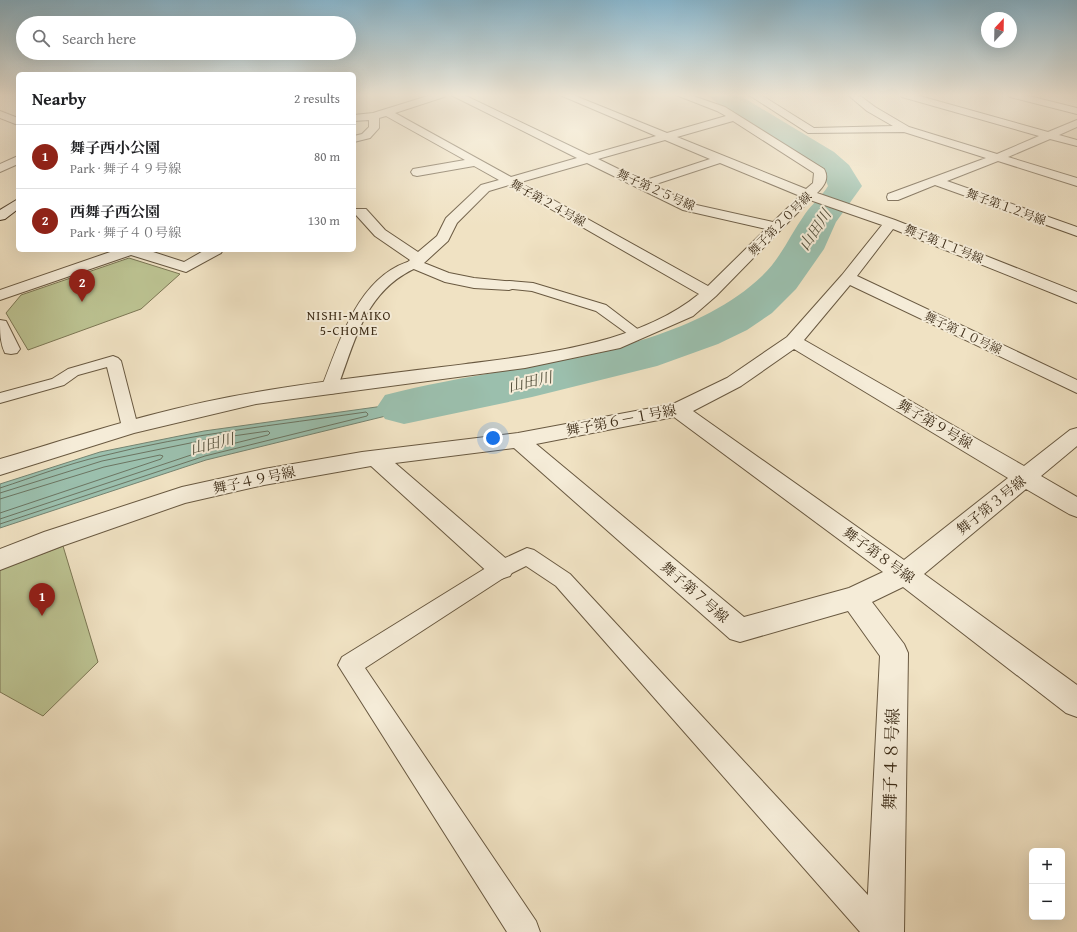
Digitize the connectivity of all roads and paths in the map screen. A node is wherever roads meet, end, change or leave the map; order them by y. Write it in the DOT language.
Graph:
graph roads {
  1 [pos="438,138"];
  2 [pos="546,138"];
  3 [pos="657,138"];
  4 [pos="672,138"];
  5 [pos="769,138"];
  6 [pos="935,138"];
  7 [pos="1041,138"];
  8 [pos="1061,138"];
  9 [pos="1077,143"];
  10 [pos="16,156"];
  11 [pos="0,157"];
  12 [pos="587,158"];
  13 [pos="996,158"];
  14 [pos="720,159"];
  15 [pos="16,161"];
  16 [pos="476,162"];
  17 [pos="0,168"];
  18 [pos="417,172"];
  19 [pos="509,181"];
  20 [pos="935,181"];
  21 [pos="1077,182"];
  22 [pos="642,185"];
  23 [pos="809,195"];
  24 [pos="893,197"];
  25 [pos="16,204"];
  26 [pos="361,212"];
  27 [pos="0,216"];
  28 [pos="890,223"];
  29 [pos="776,227"];
  30 [pos="1077,232"];
  31 [pos="125,252"];
  32 [pos="137,252"];
  33 [pos="212,252"];
  34 [pos="416,262"];
  35 [pos="848,278"];
  36 [pos="509,285"];
  37 [pos="710,293"];
  38 [pos="1,297"];
  39 [pos="1077,298"];
  40 [pos="0,325"];
  41 [pos="638,334"];
  42 [pos="793,342"];
  43 [pos="11,349"];
  44 [pos="1077,387"];
  45 [pos="329,389"];
  46 [pos="0,398"];
  47 [pos="678,410"];
  48 [pos="130,427"];
  49 [pos="1077,435"];
  50 [pos="518,440"];
  51 [pos="375,458"];
  52 [pos="0,467"];
  53 [pos="1025,477"];
  54 [pos="1077,508"];
  55 [pos="0,560"];
  56 [pos="501,569"];
  57 [pos="905,574"];
  58 [pos="854,598"];
  59 [pos="1077,703"];
  60 [pos="525,932"];
  61 [pos="881,932"];
  62 [pos="885,932"];
  1 -- 16 [label="street, 舞子第２４号線"];
  2 -- 12 [label="street, 舞子第２５号線"];
  3 -- 12 [label="street"];
  4 -- 14 [label="street, 舞子第１１号線"];
  5 -- 23 [label="street, 舞子第２０号線"];
  6 -- 13 [label="street"];
  7 -- 13 [label="street"];
  8 -- 9 [label="street"];
  10 -- 11 [label="street"];
  12 -- 19 [label="street"];
  12 -- 22 [label="street, 舞子第２５号線"];
  13 -- 20 [label="street"];
  13 -- 21 [label="street"];
  14 -- 22 [label="street"];
  14 -- 23 [label="street, 舞子第１１号線"];
  15 -- 17 [label="street"];
  16 -- 18 [label="street"];
  16 -- 19 [label="street, 舞子第２４号線"];
  19 -- 34 [label="street"];
  19 -- 37 [label="street, 舞子第２４号線"];
  20 -- 24 [label="street"];
  20 -- 30 [label="street, 舞子第１２号線"];
  22 -- 29 [label="street, 舞子第２５号線"];
  23 -- 28 [label="street, 舞子第１１号線"];
  23 -- 29 [label="street, 舞子第２０号線"];
  25 -- 27 [label="street"];
  26 -- 34 [label="street"];
  28 -- 35 [label="street, 舞子第６－１号線"];
  28 -- 39 [label="street, 舞子第１１号線"];
  29 -- 37 [label="street, 舞子第２０号線"];
  31 -- 38 [label="street"];
  32 -- 33 [label="street"];
  34 -- 36 [label="street"];
  34 -- 45 [label="lane"];
  35 -- 42 [label="street, 舞子第６－１号線"];
  35 -- 44 [label="street, 舞子第１０号線"];
  36 -- 41 [label="lane"];
  37 -- 41 [label="street, 舞子第２０号線"];
  40 -- 43 [label="street"];
  41 -- 45 [label="street, 舞子第２０号線"];
  42 -- 47 [label="street, 舞子第６－１号線"];
  42 -- 53 [label="street, 舞子第９号線"];
  45 -- 48 [label="street, 舞子第２０号線"];
  46 -- 48 [label="lane"];
  47 -- 50 [label="street, 舞子第６－１号線"];
  47 -- 57 [label="street, 舞子第８号線"];
  48 -- 52 [label="street, 舞子第２０号線"];
  49 -- 53 [label="street, 舞子第３号線"];
  50 -- 51 [label="street, 舞子４９号線"];
  50 -- 58 [label="street, 舞子第７号線"];
  51 -- 55 [label="street, 舞子４９号線"];
  51 -- 56 [label="street"];
  53 -- 54 [label="street, 舞子第９号線"];
  53 -- 57 [label="street, 舞子第３号線"];
  56 -- 60 [label="lane"];
  56 -- 61 [label="lane"];
  57 -- 58 [label="street, 舞子第７号線"];
  57 -- 59 [label="street, 舞子第８号線"];
  58 -- 62 [label="street, 舞子４８号線"];
}
